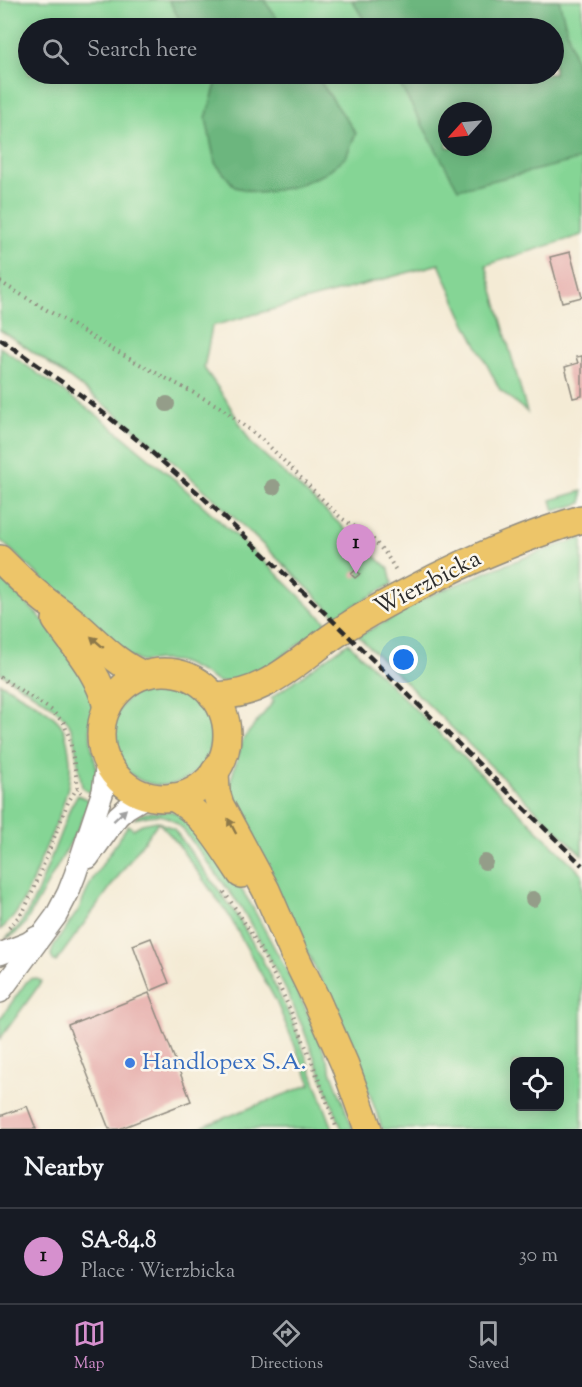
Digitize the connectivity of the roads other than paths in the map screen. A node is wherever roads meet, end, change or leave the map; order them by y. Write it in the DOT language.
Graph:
graph roads {
  1 [pos="582,519"];
  2 [pos="0,559"];
  3 [pos="42,599"];
  4 [pos="285,671"];
  5 [pos="144,675"];
  6 [pos="212,695"];
  7 [pos="107,708"];
  8 [pos="226,737"];
  9 [pos="107,762"];
  10 [pos="215,771"];
  11 [pos="160,796"];
  12 [pos="75,875"];
  13 [pos="42,933"];
  14 [pos="0,954"];
  15 [pos="294,954"];
  16 [pos="0,992"];
  17 [pos="368,1129"];
  1 -- 4 [label="main road, Wierzbicka"];
  2 -- 3 [label="main road"];
  5 -- 3 [label="main road, one-way"];
  3 -- 7 [label="main road"];
  4 -- 6 [label="main road, Wierzbicka"];
  4 -- 8 [label="main road, Wierzbicka"];
  5 -- 6 [label="main road"];
  5 -- 7 [label="main road"];
  6 -- 8 [label="main road"];
  7 -- 9 [label="main road"];
  8 -- 10 [label="main road"];
  9 -- 11 [label="main road"];
  9 -- 12 [label="street"];
  10 -- 11 [label="main road"];
  15 -- 10 [label="main road, one-way"];
  12 -- 11 [label="street, one-way"];
  11 -- 15 [label="main road"];
  12 -- 13 [label="street"];
  13 -- 14 [label="street"];
  13 -- 16 [label="street"];
  15 -- 17 [label="main road"];
}
